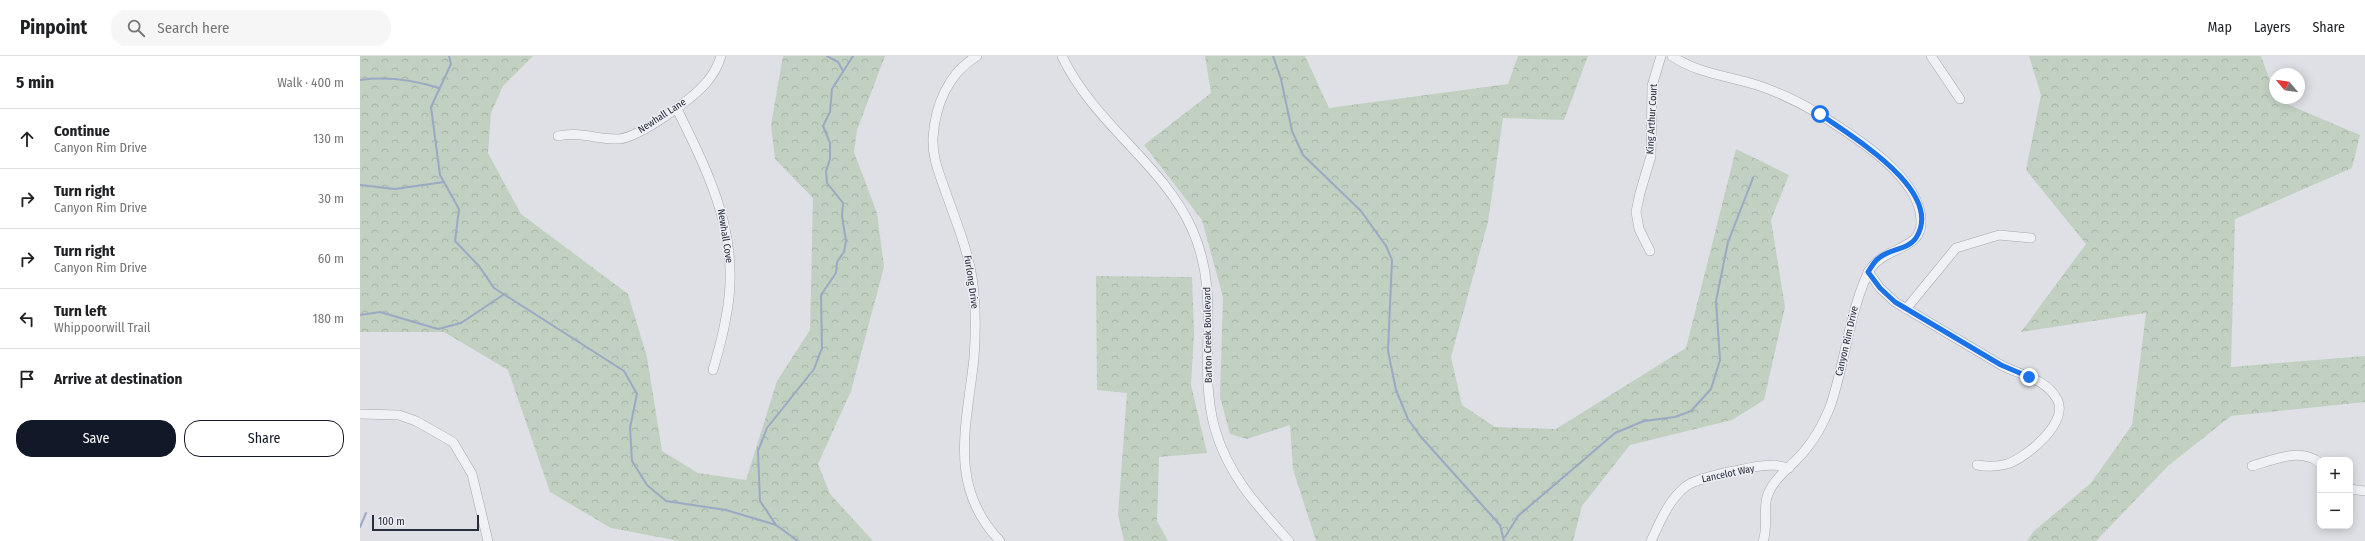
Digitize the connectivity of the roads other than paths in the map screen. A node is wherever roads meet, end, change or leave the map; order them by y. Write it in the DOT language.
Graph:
graph roads {
  1 [pos="720,56"];
  2 [pos="977,56"];
  3 [pos="1062,56"];
  4 [pos="1661,56"];
  5 [pos="1672,56"];
  6 [pos="1931,56"];
  7 [pos="1960,99"];
  8 [pos="677,108"];
  9 [pos="558,136"];
  10 [pos="2031,238"];
  11 [pos="1650,251"];
  12 [pos="1868,272"];
  13 [pos="1906,309"];
  14 [pos="713,370"];
  15 [pos="360,414"];
  16 [pos="2317,461"];
  17 [pos="1977,465"];
  18 [pos="2252,466"];
  19 [pos="1789,468"];
  20 [pos="2353,489"];
  21 [pos="2365,491"];
  22 [pos="1767,531"];
  23 [pos="488,541"];
  24 [pos="1000,541"];
  25 [pos="1289,541"];
  26 [pos="1651,541"];
  27 [pos="1764,541"];
  28 [pos="1770,541"];
  1 -- 8 [label="street, Newhall Lane"];
  2 -- 24 [label="street, Furlong Drive"];
  3 -- 25 [label="street, Barton Creek Boulevard"];
  4 -- 11 [label="street, King Arthur Court"];
  5 -- 12 [label="street, Canyon Rim Drive"];
  6 -- 7 [label="street"];
  8 -- 9 [label="street, Newhall Lane"];
  8 -- 14 [label="street, Newhall Cove"];
  10 -- 13 [label="street"];
  12 -- 13 [label="street"];
  12 -- 19 [label="street, Canyon Rim Drive"];
  13 -- 17 [label="street"];
  15 -- 23 [label="street"];
  16 -- 18 [label="street"];
  19 -- 22 [label="street, Canyon Rim Drive"];
  19 -- 26 [label="street, Lancelot Way"];
  20 -- 21 [label="street"];
  22 -- 27 [label="street, Canyon Rim Drive"];
  22 -- 28 [label="street"];
}
